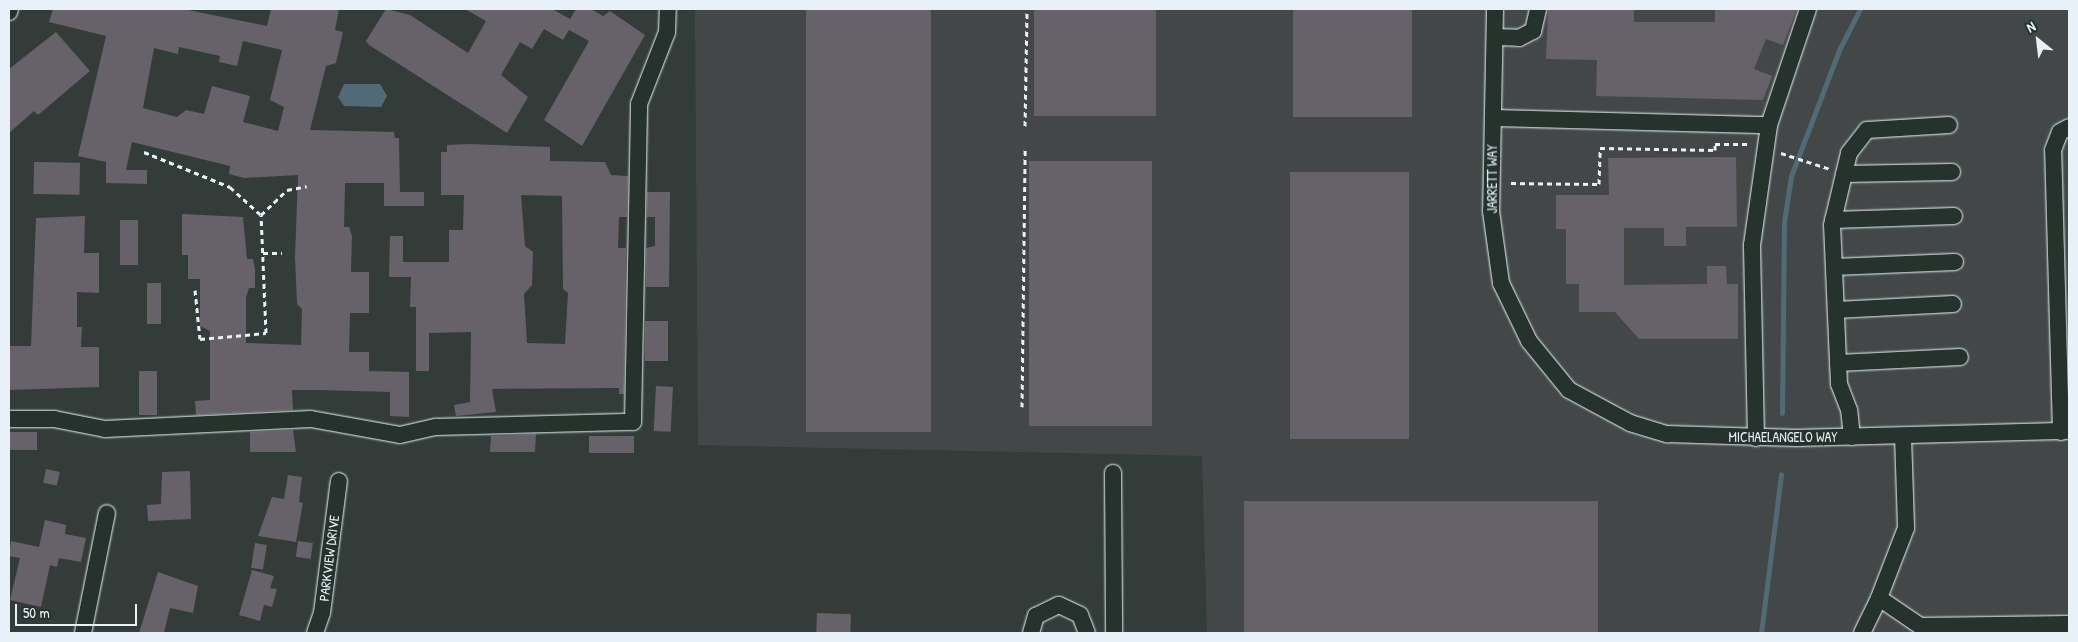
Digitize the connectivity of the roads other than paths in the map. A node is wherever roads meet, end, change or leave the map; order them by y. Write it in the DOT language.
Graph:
graph roads {
  1 [pos="668,9"];
  2 [pos="1495,9"];
  3 [pos="1538,9"];
  4 [pos="1808,9"];
  5 [pos="1495,37"];
  6 [pos="1493,118"];
  7 [pos="1769,125"];
  8 [pos="1948,125"];
  9 [pos="2069,127"];
  10 [pos="1838,172"];
  11 [pos="1952,172"];
  12 [pos="1954,216"];
  13 [pos="1833,220"];
  14 [pos="1955,262"];
  15 [pos="1834,267"];
  16 [pos="1953,304"];
  17 [pos="1836,310"];
  18 [pos="1529,341"];
  19 [pos="2064,344"];
  20 [pos="1960,357"];
  21 [pos="1838,363"];
  22 [pos="9,419"];
  23 [pos="2065,431"];
  24 [pos="1903,436"];
  25 [pos="1852,437"];
  26 [pos="1756,438"];
  27 [pos="1114,473"];
  28 [pos="339,482"];
  29 [pos="107,513"];
  30 [pos="1879,598"];
  31 [pos="322,613"];
  32 [pos="2066,627"];
  33 [pos="1964,629"];
  34 [pos="2017,629"];
  35 [pos="1920,630"];
  36 [pos="83,633"];
  37 [pos="315,633"];
  38 [pos="326,633"];
  39 [pos="1031,633"];
  40 [pos="1087,633"];
  41 [pos="1114,633"];
  42 [pos="1862,633"];
  1 -- 22 [label="street"];
  2 -- 5 [label="street, JARRETT WAY"];
  3 -- 5 [label="street"];
  4 -- 7 [label="street"];
  5 -- 6 [label="street, JARRETT WAY"];
  6 -- 7 [label="street"];
  6 -- 18 [label="street, JARRETT WAY"];
  7 -- 26 [label="street"];
  8 -- 10 [label="street"];
  9 -- 19 [label="street"];
  10 -- 11 [label="street"];
  10 -- 13 [label="street"];
  12 -- 13 [label="street"];
  13 -- 15 [label="street"];
  14 -- 15 [label="street"];
  15 -- 17 [label="street"];
  16 -- 17 [label="street"];
  17 -- 21 [label="street"];
  18 -- 26 [label="street, MICHAELANGELO WAY"];
  19 -- 23 [label="street"];
  20 -- 21 [label="street"];
  21 -- 25 [label="street"];
  23 -- 24 [label="street, MICHAELANGELO WAY"];
  24 -- 25 [label="street, MICHAELANGELO WAY"];
  24 -- 30 [label="street"];
  25 -- 26 [label="street, MICHAELANGELO WAY"];
  27 -- 41 [label="street"];
  28 -- 31 [label="street, PARKVIEW DRIVE"];
  29 -- 36 [label="street"];
  30 -- 35 [label="street"];
  30 -- 42 [label="street"];
  31 -- 37 [label="street, PARKVIEW DRIVE"];
  31 -- 38 [label="street"];
  32 -- 34 [label="street"];
  33 -- 34 [label="street"];
  33 -- 35 [label="street"];
  39 -- 40 [label="street"];
}
